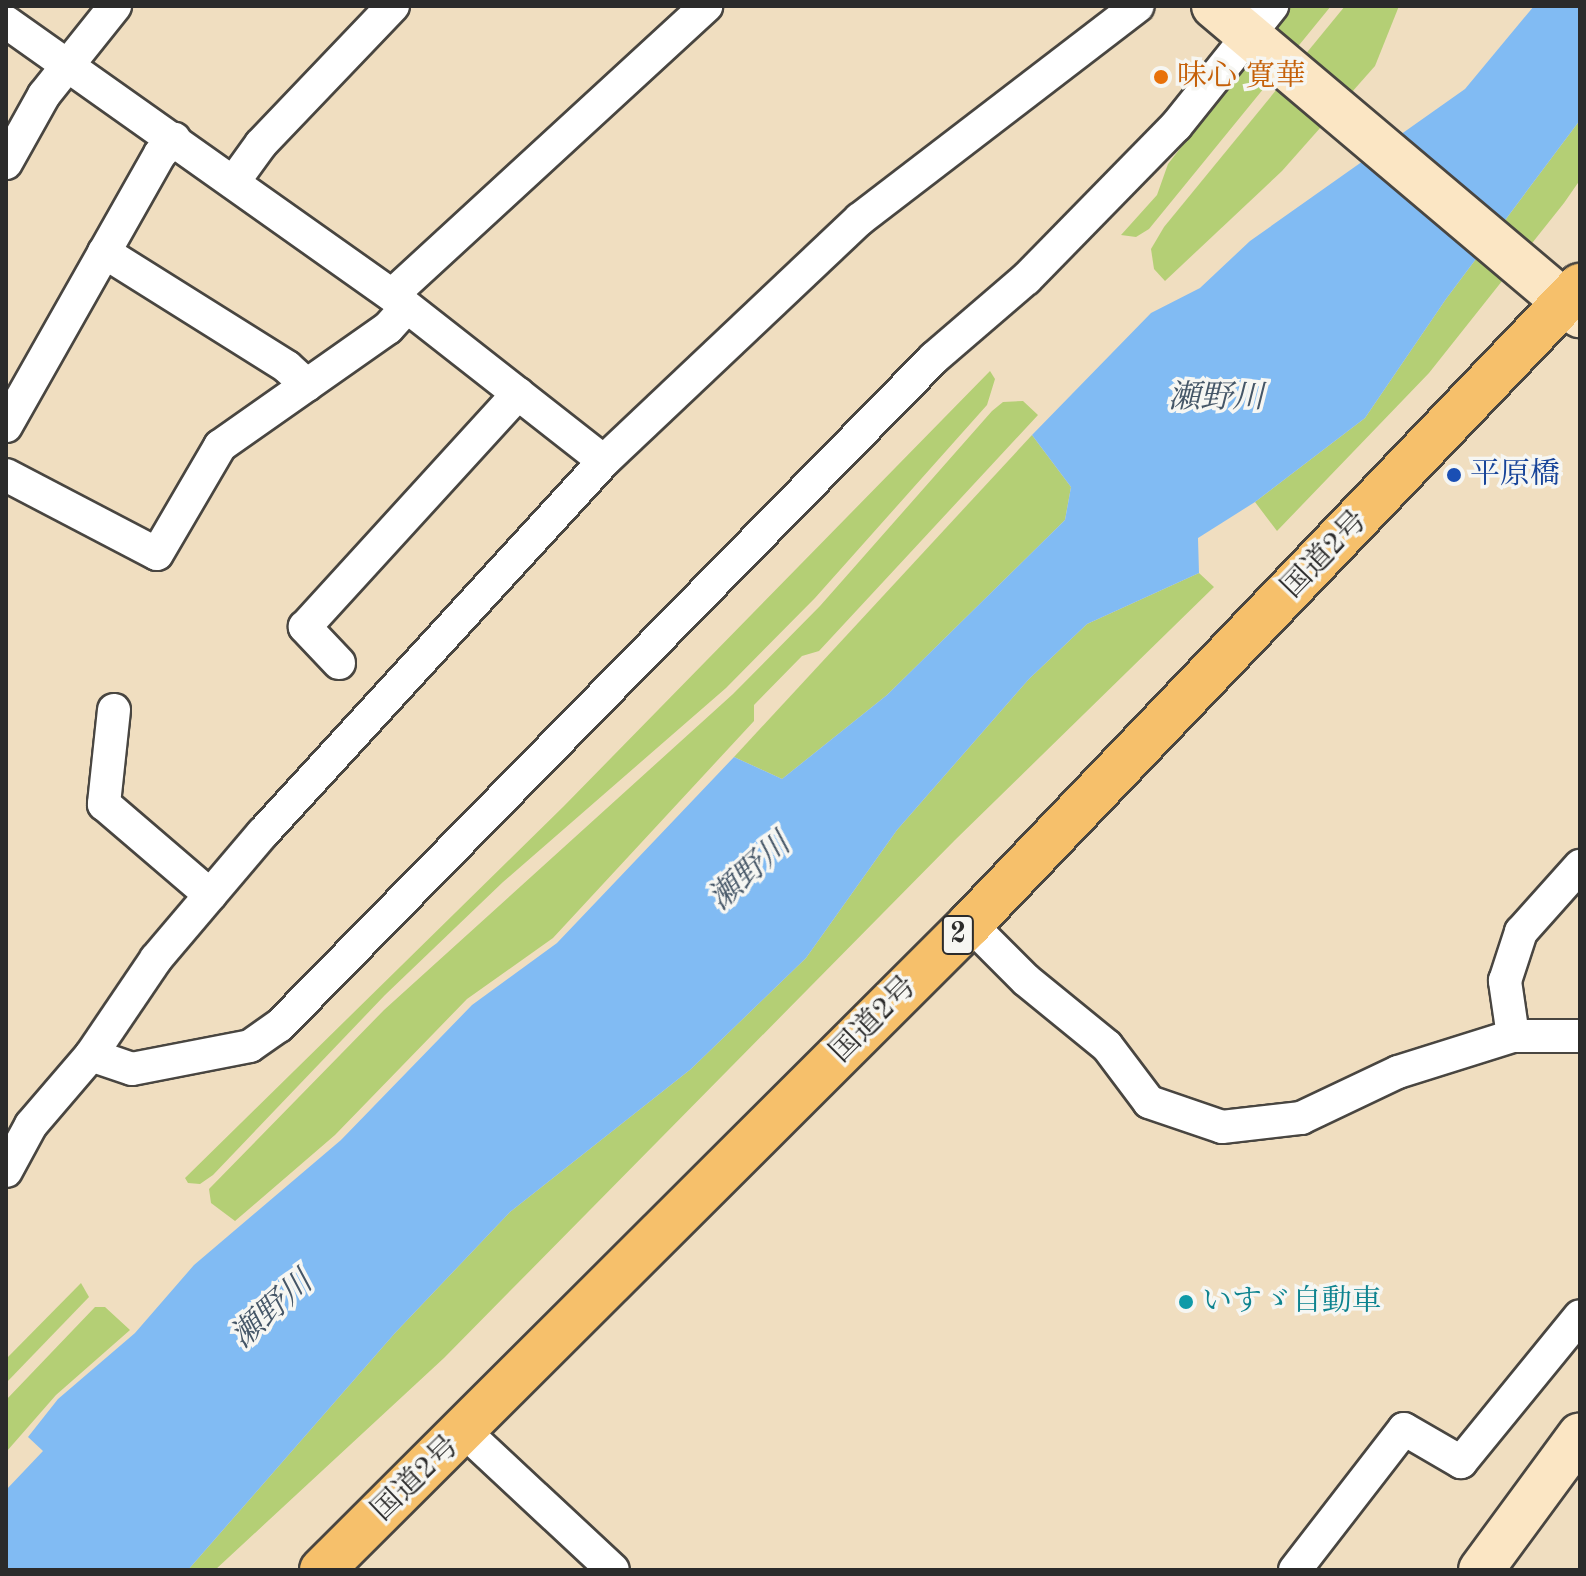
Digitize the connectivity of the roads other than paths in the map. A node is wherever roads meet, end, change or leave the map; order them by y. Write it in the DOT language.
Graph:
graph roads {
  1 [pos="115,6"];
  2 [pos="393,6"];
  3 [pos="706,6"];
  4 [pos="1138,6"];
  5 [pos="1214,6"];
  6 [pos="6,22"];
  7 [pos="1260,29"];
  8 [pos="65,66"];
  9 [pos="174,139"];
  10 [pos="6,163"];
  11 [pos="235,180"];
  12 [pos="104,252"];
  13 [pos="400,301"];
  14 [pos="1576,301"];
  15 [pos="307,385"];
  16 [pos="518,394"];
  17 [pos="6,426"];
  18 [pos="604,461"];
  19 [pos="6,475"];
  20 [pos="339,663"];
  21 [pos="114,710"];
  22 [pos="1580,866"];
  23 [pos="210,895"];
  24 [pos="970,924"];
  25 [pos="1513,1036"];
  26 [pos="1580,1036"];
  27 [pos="91,1055"];
  28 [pos="18,1117"];
  29 [pos="6,1171"];
  30 [pos="1580,1316"];
  31 [pos="465,1432"];
  32 [pos="1580,1435"];
  33 [pos="322,1570"];
  34 [pos="613,1570"];
  35 [pos="1295,1570"];
  36 [pos="1481,1570"];
  1 -- 8 [label="street"];
  2 -- 11 [label="street"];
  3 -- 13 [label="street"];
  4 -- 18 [label="street"];
  5 -- 7 [label="street"];
  6 -- 8 [label="street"];
  7 -- 14 [label="street"];
  7 -- 27 [label="street"];
  8 -- 9 [label="street"];
  8 -- 10 [label="street"];
  9 -- 11 [label="street"];
  9 -- 12 [label="street"];
  11 -- 13 [label="street"];
  12 -- 15 [label="street"];
  12 -- 17 [label="street"];
  13 -- 15 [label="street"];
  13 -- 16 [label="street"];
  14 -- 24 [label="highway, 国道2号 / 2"];
  15 -- 19 [label="street"];
  16 -- 18 [label="street"];
  16 -- 20 [label="street"];
  18 -- 23 [label="street"];
  21 -- 23 [label="street"];
  22 -- 25 [label="street"];
  23 -- 27 [label="street"];
  24 -- 25 [label="street"];
  24 -- 31 [label="highway, 国道2号 / 2"];
  25 -- 26 [label="street"];
  27 -- 28 [label="street"];
  28 -- 29 [label="street"];
  30 -- 35 [label="street"];
  31 -- 33 [label="highway, 国道2号 / 2"];
  31 -- 34 [label="street"];
  32 -- 36 [label="street"];
}
